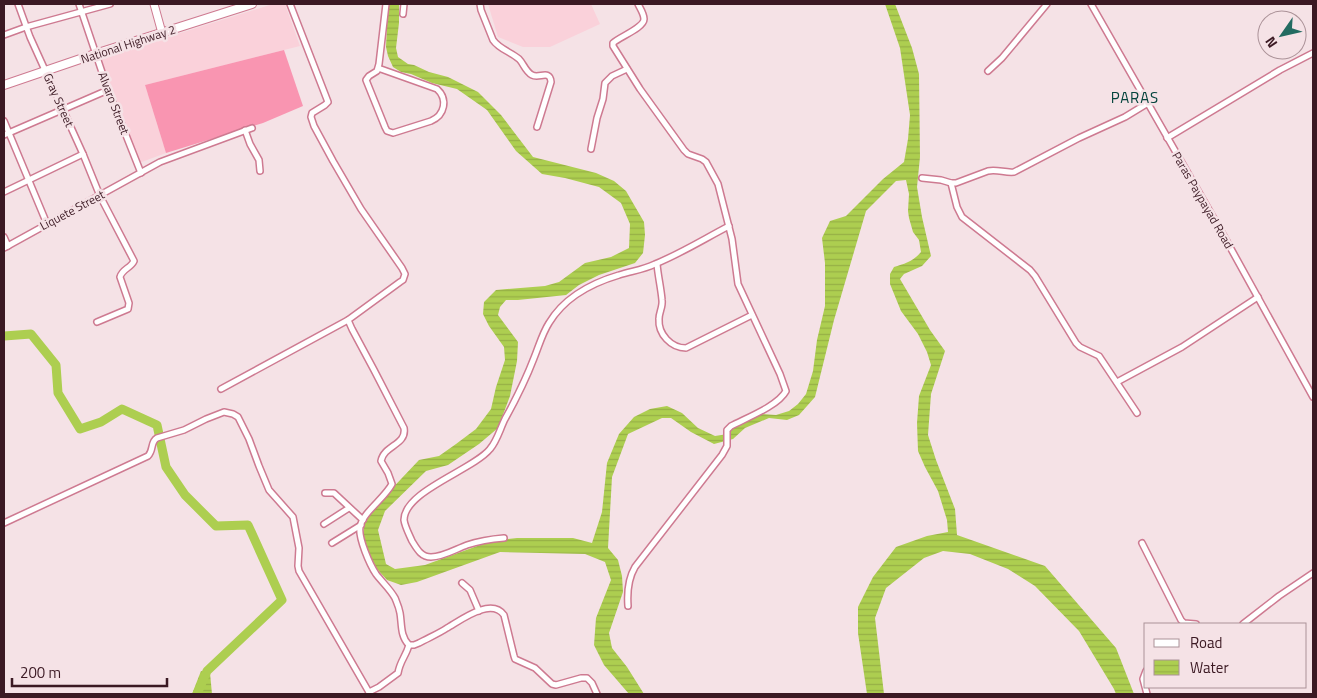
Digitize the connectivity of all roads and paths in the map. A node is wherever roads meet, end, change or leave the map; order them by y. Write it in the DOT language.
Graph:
graph roads {
  1 [pos="18,4"];
  2 [pos="79,4"];
  3 [pos="110,4"];
  4 [pos="154,4"];
  5 [pos="252,4"];
  6 [pos="290,4"];
  7 [pos="386,4"];
  8 [pos="404,4"];
  9 [pos="480,4"];
  10 [pos="638,4"];
  11 [pos="1047,4"];
  12 [pos="1091,4"];
  13 [pos="81,12"];
  14 [pos="403,14"];
  15 [pos="26,27"];
  16 [pos="162,33"];
  17 [pos="4,35"];
  18 [pos="1313,53"];
  19 [pos="96,54"];
  20 [pos="378,68"];
  21 [pos="627,69"];
  22 [pos="46,71"];
  23 [pos="988,71"];
  24 [pos="4,85"];
  25 [pos="108,90"];
  26 [pos="1148,103"];
  27 [pos="63,110"];
  28 [pos="4,121"];
  29 [pos="252,128"];
  30 [pos="538,128"];
  31 [pos="245,130"];
  32 [pos="6,134"];
  33 [pos="1167,138"];
  34 [pos="591,150"];
  35 [pos="84,154"];
  36 [pos="260,171"];
  37 [pos="141,172"];
  38 [pos="922,178"];
  39 [pos="29,179"];
  40 [pos="951,183"];
  41 [pos="4,192"];
  42 [pos="100,196"];
  43 [pos="47,224"];
  44 [pos="729,226"];
  45 [pos="4,237"];
  46 [pos="6,247"];
  47 [pos="657,264"];
  48 [pos="1258,297"];
  49 [pos="752,315"];
  50 [pos="348,320"];
  51 [pos="97,322"];
  52 [pos="1116,382"];
  53 [pos="221,389"];
  54 [pos="1313,397"];
  55 [pos="1137,413"];
  56 [pos="325,494"];
  57 [pos="349,508"];
  58 [pos="4,523"];
  59 [pos="362,523"];
  60 [pos="324,524"];
  61 [pos="504,538"];
  62 [pos="332,543"];
  63 [pos="1142,543"];
  64 [pos="1313,573"];
  65 [pos="462,583"];
  66 [pos="628,606"];
  67 [pos="479,611"];
  68 [pos="1184,623"];
  69 [pos="1244,623"];
  70 [pos="409,645"];
  71 [pos="370,693"];
  72 [pos="597,694"];
  1 -- 15 [label="street, Gray Street"];
  2 -- 13 [label="street, Alvaro Street"];
  3 -- 13 [label="street"];
  4 -- 16 [label="main road"];
  5 -- 16 [label="main road, National Highway 2"];
  6 -- 50 [label="street"];
  7 -- 20 [label="street"];
  8 -- 14 [label="street"];
  9 -- 30 [label="street"];
  10 -- 21 [label="street"];
  11 -- 23 [label="street"];
  12 -- 26 [label="street, Paras Paypayad Road"];
  13 -- 15 [label="street"];
  13 -- 19 [label="street, Alvaro Street"];
  15 -- 17 [label="street"];
  15 -- 22 [label="street, Gray Street"];
  16 -- 19 [label="main road, National Highway 2"];
  18 -- 33 [label="street"];
  19 -- 22 [label="main road, National Highway 2"];
  19 -- 25 [label="street, Alvaro Street"];
  20 -- 20 [label="street"];
  21 -- 34 [label="street"];
  21 -- 44 [label="street"];
  22 -- 24 [label="main road, National Highway 2"];
  22 -- 27 [label="street, Gray Street"];
  25 -- 27 [label="street"];
  25 -- 37 [label="street, Alvaro Street"];
  26 -- 33 [label="street, Paras Paypayad Road"];
  26 -- 40 [label="street"];
  27 -- 32 [label="street"];
  27 -- 35 [label="street, Gray Street"];
  28 -- 32 [label="street"];
  29 -- 31 [label="street, Liquete Street"];
  31 -- 36 [label="street"];
  31 -- 37 [label="street, Liquete Street"];
  32 -- 39 [label="street"];
  33 -- 48 [label="street, Paras Paypayad Road"];
  35 -- 39 [label="street"];
  35 -- 42 [label="street, Gray Street"];
  37 -- 42 [label="street, Liquete Street"];
  38 -- 40 [label="street"];
  39 -- 41 [label="street"];
  39 -- 43 [label="street"];
  40 -- 52 [label="street"];
  42 -- 43 [label="street, Liquete Street"];
  42 -- 51 [label="street, Gray Street"];
  43 -- 46 [label="street, Liquete Street"];
  44 -- 47 [label="street"];
  44 -- 49 [label="street"];
  45 -- 46 [label="street"];
  47 -- 49 [label="street"];
  47 -- 61 [label="street"];
  48 -- 52 [label="street"];
  48 -- 54 [label="street, Paras Paypayad Road"];
  49 -- 66 [label="street"];
  50 -- 53 [label="street"];
  50 -- 59 [label="street"];
  52 -- 55 [label="street"];
  56 -- 57 [label="street"];
  57 -- 59 [label="street"];
  57 -- 60 [label="street"];
  58 -- 71 [label="street"];
  59 -- 62 [label="street"];
  59 -- 70 [label="street"];
  63 -- 68 [label="street"];
  64 -- 69 [label="street"];
  65 -- 67 [label="street"];
  67 -- 70 [label="street"];
  67 -- 72 [label="street"];
  70 -- 71 [label="street"];
}
